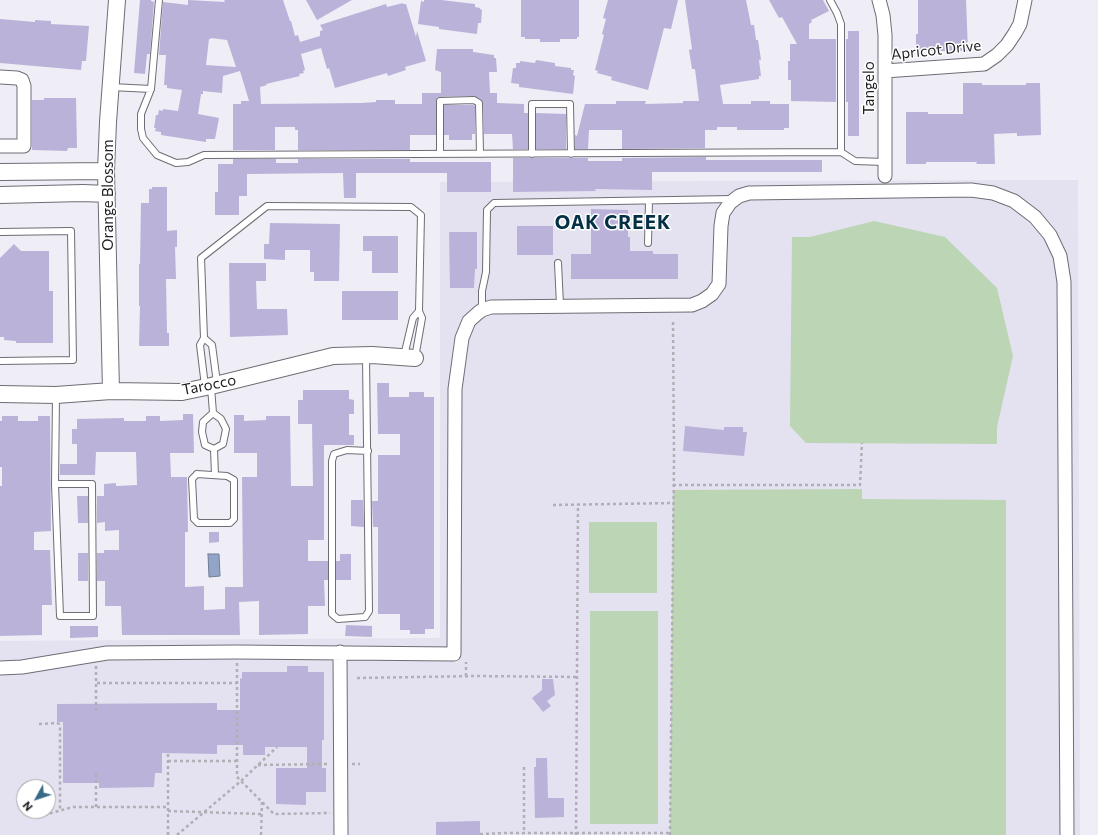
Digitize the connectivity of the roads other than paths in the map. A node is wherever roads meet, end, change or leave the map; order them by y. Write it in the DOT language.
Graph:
graph roads {
  1 [pos="117,0"];
  2 [pos="159,0"];
  3 [pos="830,0"];
  4 [pos="879,0"];
  5 [pos="1025,0"];
  6 [pos="885,71"];
  7 [pos="0,77"];
  8 [pos="110,87"];
  9 [pos="151,89"];
  10 [pos="0,146"];
  11 [pos="841,152"];
  12 [pos="440,154"];
  13 [pos="480,154"];
  14 [pos="532,154"];
  15 [pos="571,154"];
  16 [pos="885,162"];
  17 [pos="106,171"];
  18 [pos="0,172"];
  19 [pos="885,176"];
  20 [pos="107,194"];
  21 [pos="0,195"];
  22 [pos="734,199"];
  23 [pos="650,201"];
  24 [pos="0,232"];
  25 [pos="648,243"];
  26 [pos="558,263"];
  27 [pos="560,305"];
  28 [pos="482,310"];
  29 [pos="419,311"];
  30 [pos="204,338"];
  31 [pos="366,355"];
  32 [pos="409,358"];
  33 [pos="0,361"];
  34 [pos="211,386"];
  35 [pos="111,391"];
  36 [pos="0,394"];
  37 [pos="56,395"];
  38 [pos="213,413"];
  39 [pos="214,449"];
  40 [pos="368,450"];
  41 [pos="215,475"];
  42 [pos="55,484"];
  43 [pos="340,652"];
  44 [pos="0,668"];
  45 [pos="341,835"];
  46 [pos="1068,835"];
  1 -- 8 [label="street, Orange Blossom"];
  2 -- 9 [label="lane"];
  3 -- 11 [label="lane"];
  4 -- 6 [label="street, Tangelo"];
  5 -- 6 [label="street, Apricot Drive"];
  6 -- 16 [label="street, Tangelo"];
  7 -- 10 [label="street"];
  8 -- 9 [label="lane"];
  8 -- 17 [label="street, Orange Blossom"];
  9 -- 12 [label="lane"];
  11 -- 15 [label="lane"];
  11 -- 16 [label="lane"];
  12 -- 13 [label="lane"];
  12 -- 13 [label="lane"];
  13 -- 14 [label="lane"];
  14 -- 15 [label="lane"];
  14 -- 15 [label="lane"];
  16 -- 19 [label="street, Tangelo"];
  17 -- 18 [label="street"];
  17 -- 20 [label="street, Orange Blossom"];
  20 -- 21 [label="street"];
  20 -- 35 [label="street, Orange Blossom"];
  22 -- 23 [label="lane"];
  22 -- 27 [label="street"];
  22 -- 46 [label="street"];
  23 -- 25 [label="lane"];
  23 -- 28 [label="lane"];
  24 -- 33 [label="lane"];
  26 -- 27 [label="lane"];
  27 -- 28 [label="street"];
  28 -- 43 [label="street"];
  29 -- 30 [label="lane"];
  29 -- 32 [label="lane"];
  29 -- 32 [label="lane"];
  30 -- 34 [label="lane"];
  30 -- 34 [label="lane"];
  31 -- 32 [label="street, Tarocco"];
  31 -- 34 [label="street, Tarocco"];
  31 -- 40 [label="lane"];
  34 -- 35 [label="street, Tarocco"];
  34 -- 38 [label="lane"];
  35 -- 37 [label="street, Tarocco"];
  36 -- 37 [label="street, Tarocco"];
  37 -- 42 [label="lane"];
  38 -- 39 [label="lane"];
  38 -- 39 [label="lane"];
  39 -- 41 [label="lane"];
  40 -- 40 [label="lane"];
  41 -- 41 [label="lane"];
  42 -- 42 [label="lane"];
  43 -- 44 [label="street"];
  43 -- 45 [label="street"];
}
